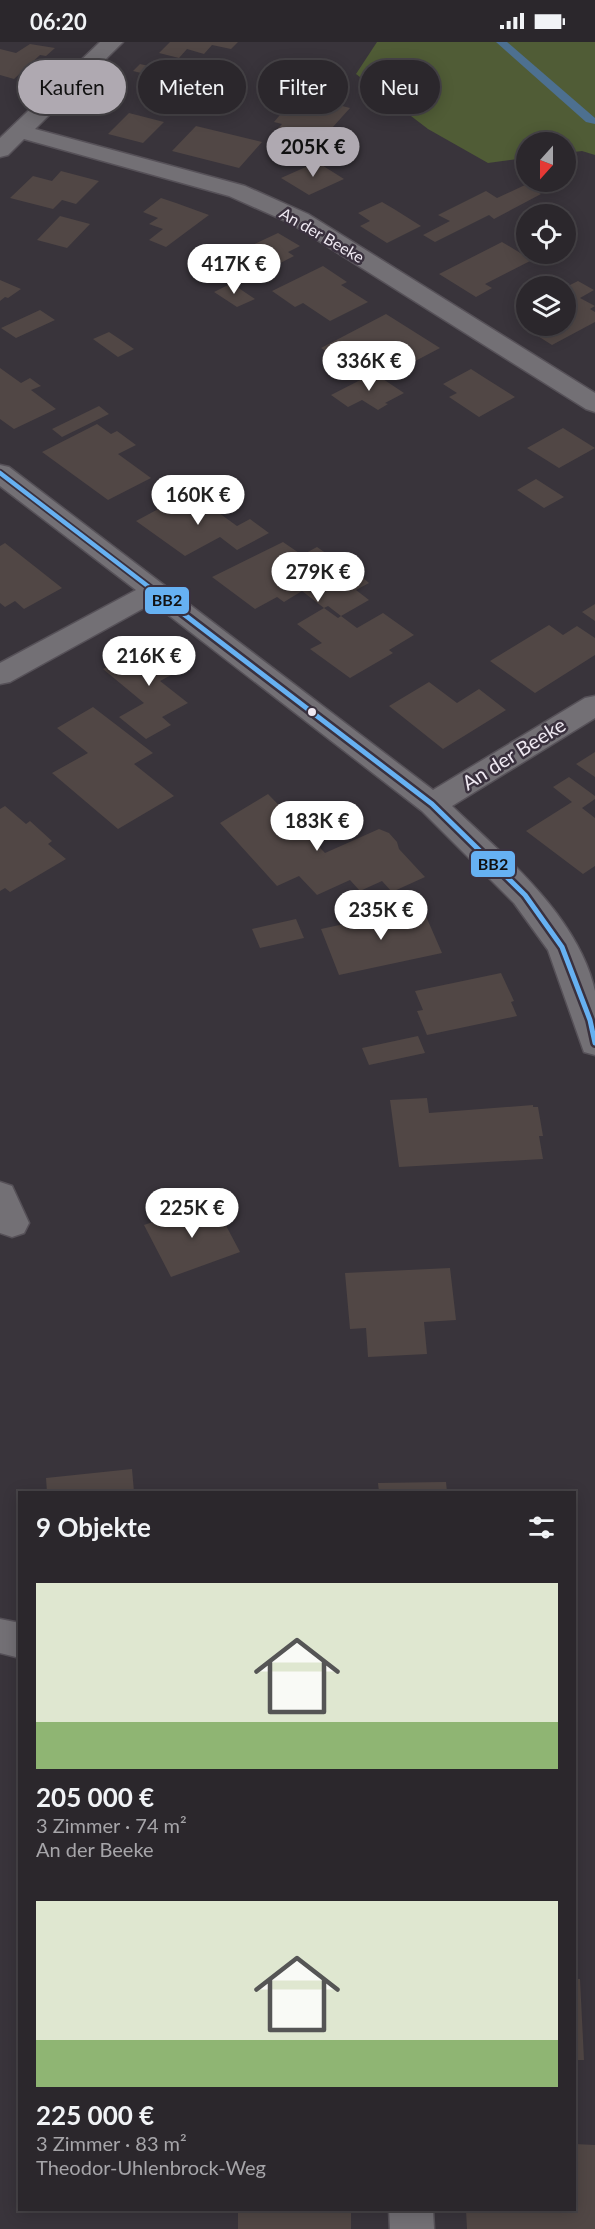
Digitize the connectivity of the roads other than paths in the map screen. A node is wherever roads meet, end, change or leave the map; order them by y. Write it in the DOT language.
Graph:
graph roads {
  1 [pos="112,42"];
  2 [pos="20,131"];
  3 [pos="0,150"];
  4 [pos="595,404"];
  5 [pos="0,473"];
  6 [pos="153,591"];
  7 [pos="0,675"];
  8 [pos="595,705"];
  9 [pos="432,804"];
  10 [pos="595,1043"];
  11 [pos="0,1636"];
  12 [pos="18,1640"];
  13 [pos="411,2211"];
  14 [pos="412,2229"];
  1 -- 2 [label="street"];
  2 -- 3 [label="street"];
  2 -- 4 [label="street, An der Beeke"];
  5 -- 6 [label="street"];
  6 -- 7 [label="street"];
  6 -- 9 [label="street"];
  8 -- 9 [label="street, An der Beeke"];
  9 -- 10 [label="street"];
  11 -- 12 [label="street"];
  13 -- 14 [label="street"];
}
